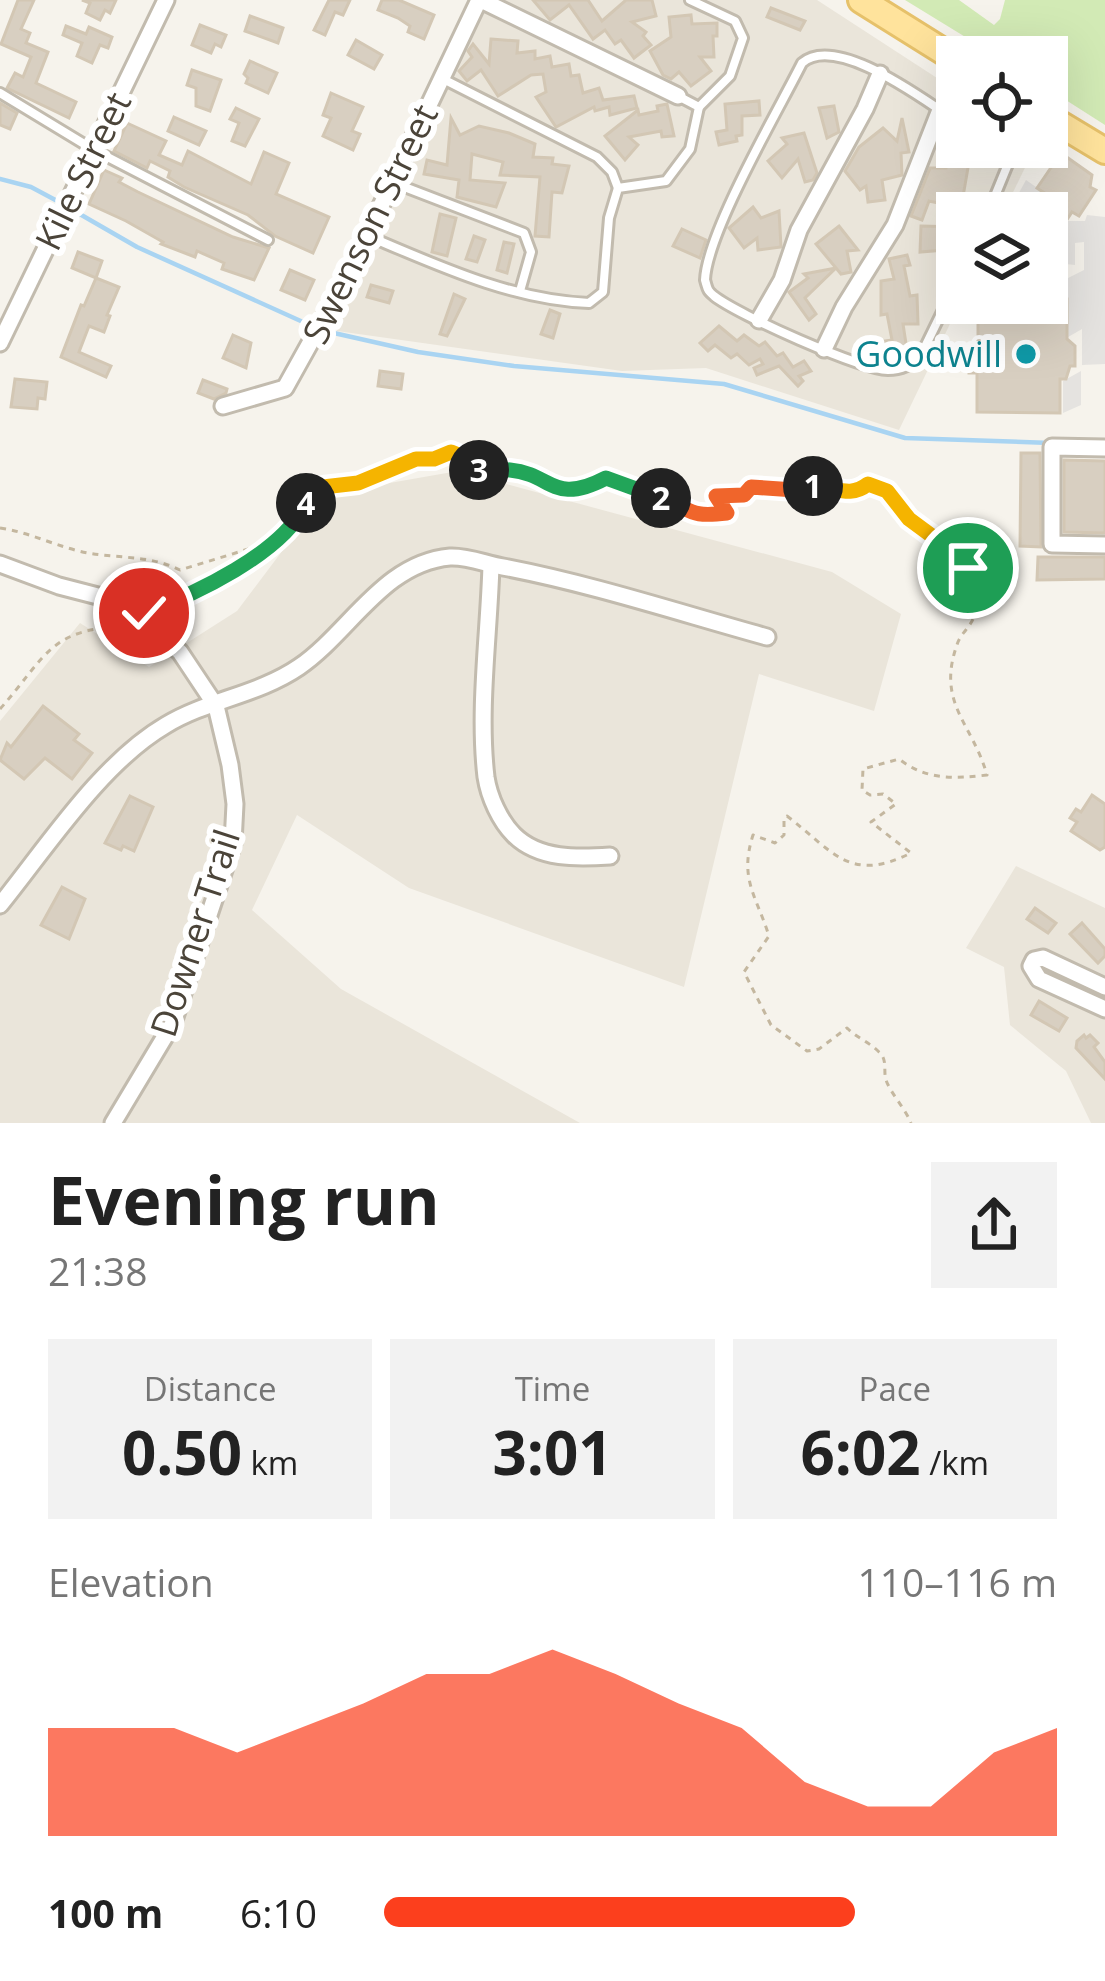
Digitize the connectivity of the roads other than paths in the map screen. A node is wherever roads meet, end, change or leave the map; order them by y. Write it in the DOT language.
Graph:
graph roads {
  1 [pos="166,0"];
  2 [pos="480,0"];
  3 [pos="690,0"];
  4 [pos="861,0"];
  5 [pos="716,5"];
  6 [pos="936,47"];
  7 [pos="880,74"];
  8 [pos="442,78"];
  9 [pos="0,93"];
  10 [pos="678,97"];
  11 [pos="936,106"];
  12 [pos="699,107"];
  13 [pos="1068,129"];
  14 [pos="936,136"];
  15 [pos="94,149"];
  16 [pos="1105,152"];
  17 [pos="392,182"];
  18 [pos="618,188"];
  19 [pos="367,236"];
  20 [pos="268,239"];
  21 [pos="519,292"];
  22 [pos="759,320"];
  23 [pos="937,324"];
  24 [pos="0,343"];
  25 [pos="824,349"];
  26 [pos="224,406"];
  27 [pos="1105,448"];
  28 [pos="1105,545"];
  29 [pos="491,565"];
  30 [pos="3,567"];
  31 [pos="767,637"];
  32 [pos="216,706"];
  33 [pos="610,856"];
  34 [pos="0,905"];
  35 [pos="1105,987"];
  36 [pos="1105,1009"];
  37 [pos="113,1123"];
  1 -- 15 [label="street, Kile Street"];
  2 -- 8 [label="street, Swenson Street"];
  2 -- 10 [label="street"];
  3 -- 5 [label="lane"];
  4 -- 6 [label="main road"];
  5 -- 12 [label="lane"];
  7 -- 11 [label="lane"];
  7 -- 22 [label="street"];
  7 -- 22 [label="lane"];
  8 -- 17 [label="street, Swenson Street"];
  8 -- 18 [label="lane"];
  9 -- 15 [label="lane"];
  10 -- 12 [label="lane"];
  12 -- 18 [label="lane"];
  13 -- 16 [label="main road"];
  14 -- 25 [label="street"];
  15 -- 20 [label="lane"];
  15 -- 24 [label="street, Kile Street"];
  17 -- 19 [label="street, Swenson Street"];
  17 -- 21 [label="lane"];
  18 -- 21 [label="lane"];
  19 -- 21 [label="lane"];
  19 -- 26 [label="street, Swenson Street"];
  22 -- 25 [label="lane"];
  23 -- 25 [label="lane"];
  27 -- 28 [label="street"];
  29 -- 31 [label="street"];
  29 -- 32 [label="street"];
  29 -- 33 [label="street"];
  30 -- 32 [label="street, Downer Trail"];
  32 -- 34 [label="street"];
  32 -- 37 [label="street, Downer Trail"];
  35 -- 36 [label="street"];
}
